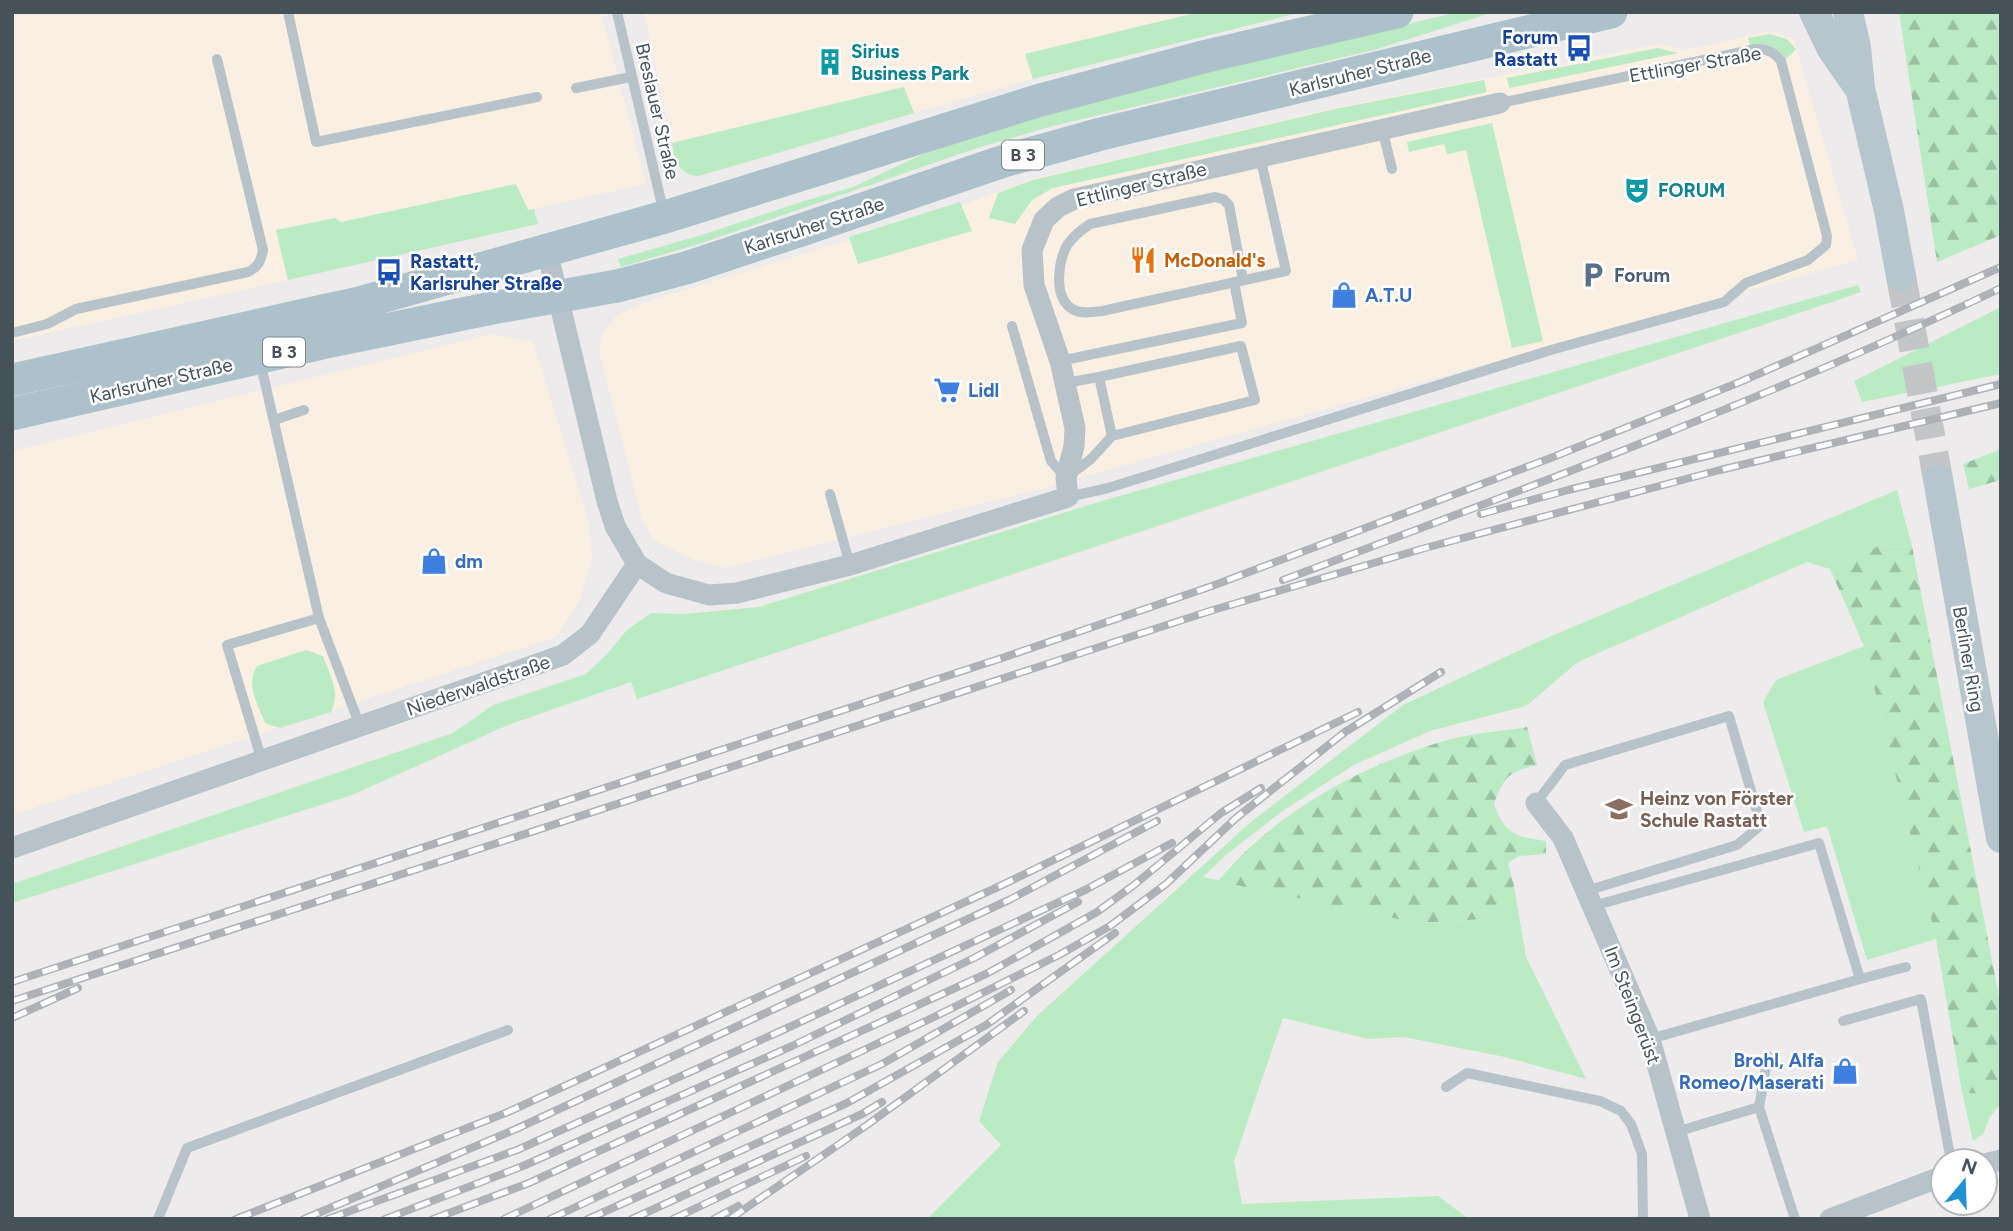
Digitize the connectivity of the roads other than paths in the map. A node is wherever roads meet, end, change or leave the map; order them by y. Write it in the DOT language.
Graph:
graph roads {
  1 [pos="288,12"];
  2 [pos="617,12"];
  3 [pos="1397,12"];
  4 [pos="1611,12"];
  5 [pos="1814,12"];
  6 [pos="1848,12"];
  7 [pos="1868,12"];
  8 [pos="1856,47"];
  9 [pos="216,59"];
  10 [pos="631,77"];
  11 [pos="576,88"];
  12 [pos="1860,88"];
  13 [pos="537,97"];
  14 [pos="1500,103"];
  15 [pos="1382,128"];
  16 [pos="1260,156"];
  17 [pos="1392,169"];
  18 [pos="665,217"];
  19 [pos="547,251"];
  20 [pos="1901,276"];
  21 [pos="1238,281"];
  22 [pos="557,296"];
  23 [pos="1012,326"];
  24 [pos="12,332"];
  25 [pos="259,358"];
  26 [pos="1060,361"];
  27 [pos="1100,377"];
  28 [pos="12,380"];
  29 [pos="1065,383"];
  30 [pos="304,410"];
  31 [pos="12,414"];
  32 [pos="274,420"];
  33 [pos="1112,436"];
  34 [pos="1938,479"];
  35 [pos="1067,488"];
  36 [pos="830,494"];
  37 [pos="637,564"];
  38 [pos="850,565"];
  39 [pos="319,618"];
  40 [pos="360,726"];
  41 [pos="262,761"];
  42 [pos="1536,803"];
  43 [pos="2001,838"];
  44 [pos="12,848"];
  45 [pos="1590,899"];
  46 [pos="1906,967"];
  47 [pos="1860,979"];
  48 [pos="1843,1021"];
  49 [pos="508,1030"];
  50 [pos="1650,1039"];
  51 [pos="1768,1056"];
  52 [pos="1446,1087"];
  53 [pos="1759,1107"];
  54 [pos="1676,1132"];
  55 [pos="1948,1147"];
  56 [pos="1929,1182"];
  57 [pos="158,1219"];
  58 [pos="1643,1219"];
  59 [pos="1700,1219"];
  60 [pos="1795,1219"];
  61 [pos="1830,1219"];
  1 -- 13 [label="lane"];
  2 -- 10 [label="lane, Breslauer Straße"];
  3 -- 18 [label="main road, Karlsruher Straße / B 3"];
  4 -- 22 [label="main road, Karlsruher Straße / B 3"];
  5 -- 12 [label="street"];
  6 -- 8 [label="street"];
  7 -- 8 [label="street"];
  8 -- 12 [label="street"];
  9 -- 24 [label="lane"];
  10 -- 11 [label="lane"];
  10 -- 18 [label="lane, Breslauer Straße"];
  12 -- 20 [label="street"];
  14 -- 15 [label="street, Ettlinger Straße"];
  14 -- 35 [label="lane, Ettlinger Straße"];
  15 -- 16 [label="street, Ettlinger Straße"];
  15 -- 17 [label="lane"];
  16 -- 21 [label="lane"];
  16 -- 26 [label="street, Ettlinger Straße"];
  18 -- 19 [label="main road, Karlsruher Straße / B 3"];
  19 -- 22 [label="street"];
  19 -- 28 [label="main road, Karlsruher Straße / B 3"];
  21 -- 21 [label="lane"];
  21 -- 26 [label="lane"];
  22 -- 25 [label="main road, Karlsruher Straße / B 3"];
  22 -- 37 [label="street"];
  23 -- 35 [label="lane"];
  25 -- 31 [label="main road, Karlsruher Straße / B 3"];
  25 -- 32 [label="lane"];
  26 -- 29 [label="street, Ettlinger Straße"];
  27 -- 29 [label="lane"];
  27 -- 33 [label="lane"];
  27 -- 33 [label="lane"];
  29 -- 35 [label="street, Ettlinger Straße"];
  30 -- 32 [label="lane"];
  32 -- 39 [label="lane"];
  33 -- 35 [label="lane"];
  34 -- 43 [label="street, Berliner Ring"];
  35 -- 38 [label="street, Ettlinger Straße"];
  36 -- 38 [label="lane"];
  37 -- 38 [label="street, Ettlinger Straße"];
  37 -- 40 [label="street, Niederwaldstraße"];
  39 -- 40 [label="lane"];
  39 -- 41 [label="lane"];
  40 -- 41 [label="street, Niederwaldstraße"];
  41 -- 44 [label="street, Niederwaldstraße"];
  42 -- 45 [label="street, Im Steingerüst"];
  42 -- 45 [label="lane"];
  45 -- 47 [label="lane"];
  45 -- 50 [label="street, Im Steingerüst"];
  46 -- 47 [label="lane"];
  47 -- 50 [label="lane"];
  48 -- 55 [label="lane"];
  49 -- 57 [label="lane"];
  50 -- 54 [label="street, Im Steingerüst"];
  51 -- 53 [label="lane"];
  52 -- 58 [label="lane"];
  53 -- 54 [label="lane"];
  53 -- 60 [label="lane"];
  54 -- 59 [label="street, Im Steingerüst"];
  56 -- 61 [label="street"];
}
